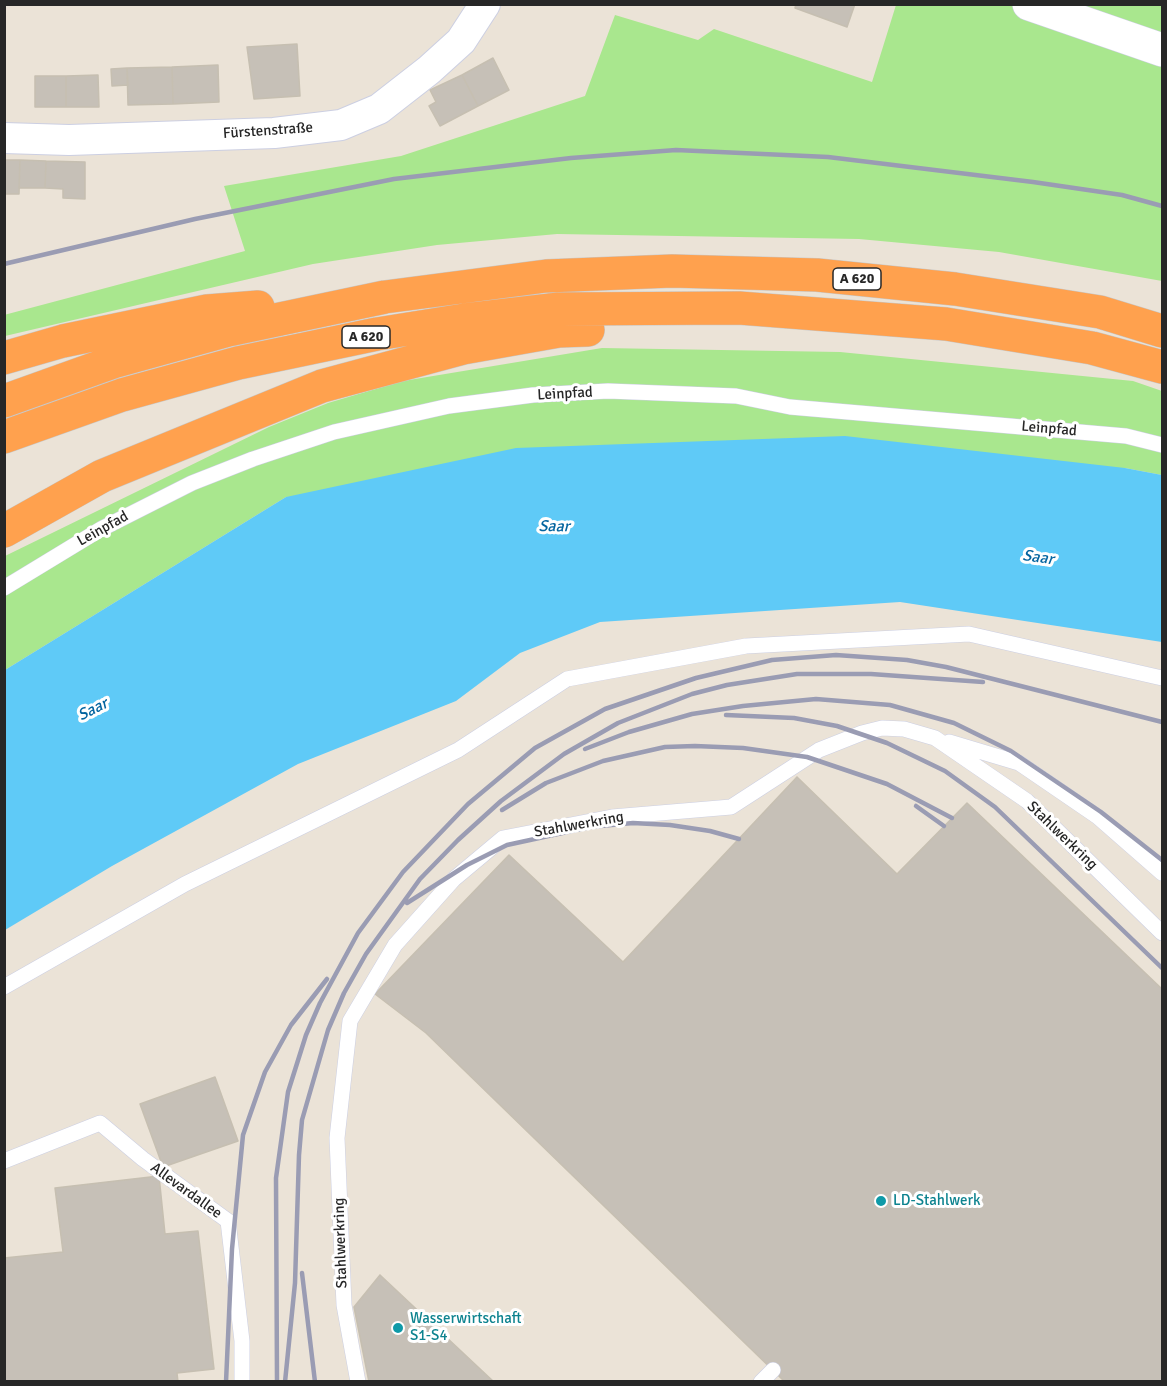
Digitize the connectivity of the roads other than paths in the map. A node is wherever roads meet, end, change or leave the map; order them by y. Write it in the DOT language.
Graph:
graph roads {
  1 [pos="485,4"];
  2 [pos="1029,4"];
  3 [pos="1162,50"];
  4 [pos="4,138"];
  5 [pos="385,297"];
  6 [pos="739,308"];
  7 [pos="1162,331"];
  8 [pos="4,358"];
  9 [pos="1162,367"];
  10 [pos="4,401"];
  11 [pos="4,437"];
  12 [pos="1162,445"];
  13 [pos="4,531"];
  14 [pos="4,588"];
  15 [pos="1162,678"];
  16 [pos="935,738"];
  17 [pos="1162,873"];
  18 [pos="1162,933"];
  19 [pos="4,987"];
  20 [pos="4,1161"];
  21 [pos="773,1370"];
  22 [pos="242,1382"];
  23 [pos="358,1382"];
  24 [pos="761,1382"];
  1 -- 4 [label="street, Fürstenstraße"];
  2 -- 3 [label="street"];
  5 -- 7 [label="highway, A 620"];
  5 -- 8 [label="highway"];
  5 -- 10 [label="highway, A 620"];
  6 -- 9 [label="highway, A 620"];
  6 -- 11 [label="highway, A 620"];
  6 -- 13 [label="highway"];
  12 -- 14 [label="lane, Leinpfad"];
  15 -- 19 [label="lane"];
  16 -- 17 [label="lane"];
  16 -- 18 [label="lane, Stahlwerkring"];
  16 -- 23 [label="lane, Stahlwerkring"];
  20 -- 22 [label="lane, Allevardallee"];
  21 -- 24 [label="lane"];
}
